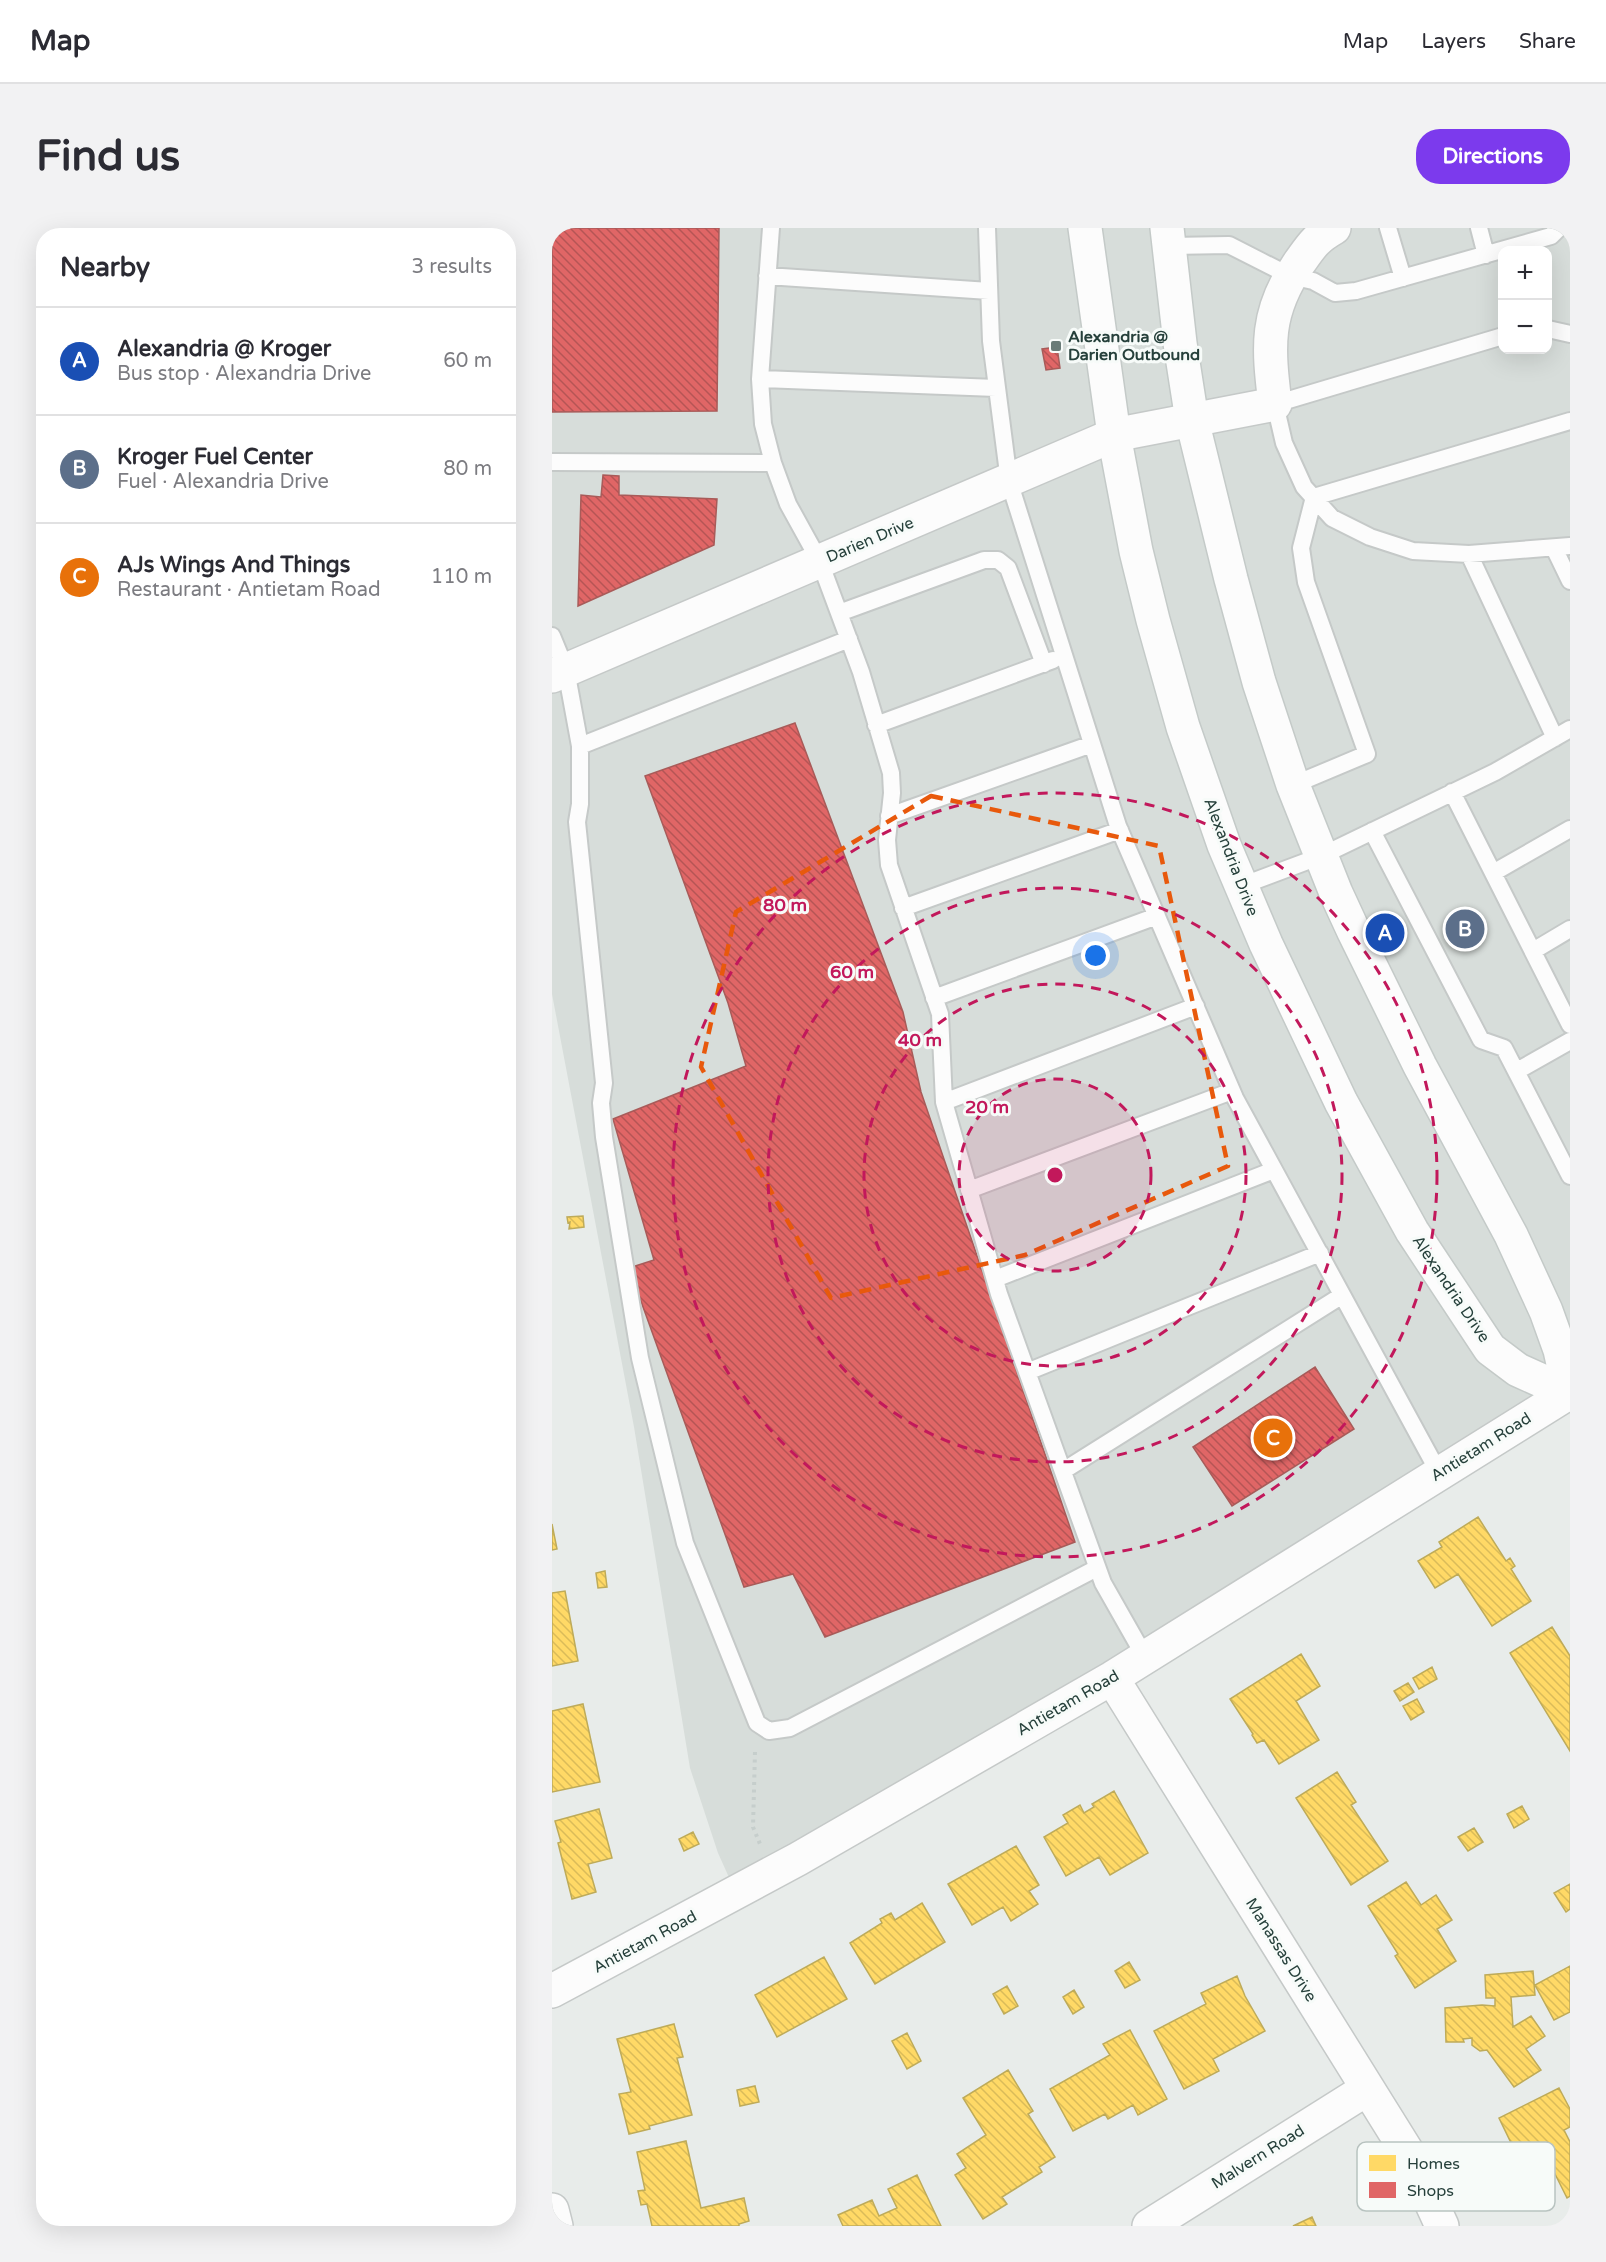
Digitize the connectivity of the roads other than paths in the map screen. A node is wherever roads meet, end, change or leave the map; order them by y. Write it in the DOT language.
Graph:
graph roads {
  1 [pos="771,228"];
  2 [pos="987,228"];
  3 [pos="1085,228"];
  4 [pos="1334,228"];
  5 [pos="1388,228"];
  6 [pos="1479,228"];
  7 [pos="1559,228"];
  8 [pos="1168,237"];
  9 [pos="1486,255"];
  10 [pos="767,276"];
  11 [pos="1290,276"];
  12 [pos="1403,278"];
  13 [pos="989,291"];
  14 [pos="1552,330"];
  15 [pos="1570,334"];
  16 [pos="1498,337"];
  17 [pos="760,379"];
  18 [pos="996,388"];
  19 [pos="1275,404"];
  20 [pos="1192,420"];
  21 [pos="1570,421"];
  22 [pos="1114,435"];
  23 [pos="552,462"];
  24 [pos="773,463"];
  25 [pos="1009,481"];
  26 [pos="1314,498"];
  27 [pos="1562,547"];
  28 [pos="1469,554"];
  29 [pos="820,562"];
  30 [pos="1570,581"];
  31 [pos="839,613"];
  32 [pos="552,636"];
  33 [pos="849,639"];
  34 [pos="1065,656"];
  35 [pos="1044,664"];
  36 [pos="559,673"];
  37 [pos="876,725"];
  38 [pos="1570,729"];
  39 [pos="1555,738"];
  40 [pos="1092,744"];
  41 [pos="580,746"];
  42 [pos="1293,785"];
  43 [pos="1452,792"];
  44 [pos="889,816"];
  45 [pos="1570,829"];
  46 [pos="1120,830"];
  47 [pos="1372,831"];
  48 [pos="1321,856"];
  49 [pos="1493,873"];
  50 [pos="1241,886"];
  51 [pos="903,908"];
  52 [pos="1157,916"];
  53 [pos="1570,929"];
  54 [pos="1533,951"];
  55 [pos="934,998"];
  56 [pos="1196,1006"];
  57 [pos="1570,1025"];
  58 [pos="1570,1041"];
  59 [pos="1517,1071"];
  60 [pos="1232,1091"];
  61 [pos="944,1102"];
  62 [pos="1564,1147"];
  63 [pos="1274,1170"];
  64 [pos="1570,1176"];
  65 [pos="969,1190"];
  66 [pos="1320,1253"];
  67 [pos="995,1279"];
  68 [pos="1341,1296"];
  69 [pos="1027,1372"];
  70 [pos="1570,1393"];
  71 [pos="1063,1471"];
  72 [pos="1440,1473"];
  73 [pos="1097,1568"];
  74 [pos="1145,1657"];
  75 [pos="1112,1677"];
  76 [pos="552,1991"];
  77 [pos="1367,2089"];
  78 [pos="1401,2142"];
  79 [pos="552,2210"];
  80 [pos="1435,2211"];
  81 [pos="556,2226"];
  82 [pos="1149,2226"];
  83 [pos="1442,2226"];
  1 -- 10 [label="lane"];
  2 -- 13 [label="lane"];
  3 -- 22 [label="street, Alexandria Drive"];
  4 -- 11 [label="street"];
  5 -- 12 [label="lane"];
  6 -- 9 [label="lane"];
  7 -- 9 [label="lane"];
  8 -- 11 [label="lane"];
  8 -- 20 [label="street"];
  9 -- 12 [label="lane"];
  10 -- 13 [label="lane"];
  10 -- 17 [label="lane"];
  11 -- 12 [label="lane"];
  11 -- 19 [label="street"];
  13 -- 18 [label="lane"];
  14 -- 15 [label="lane"];
  16 -- 19 [label="lane"];
  17 -- 18 [label="lane"];
  17 -- 24 [label="lane"];
  18 -- 25 [label="lane"];
  19 -- 20 [label="street, Darien Drive"];
  19 -- 26 [label="lane"];
  20 -- 22 [label="street, Darien Drive"];
  20 -- 42 [label="street"];
  21 -- 26 [label="lane"];
  22 -- 25 [label="street, Darien Drive"];
  22 -- 50 [label="street, Alexandria Drive"];
  23 -- 24 [label="lane"];
  24 -- 29 [label="lane"];
  25 -- 29 [label="street, Darien Drive"];
  25 -- 34 [label="lane"];
  26 -- 28 [label="lane"];
  26 -- 42 [label="lane"];
  27 -- 28 [label="lane"];
  27 -- 30 [label="lane"];
  28 -- 39 [label="lane"];
  29 -- 31 [label="lane"];
  29 -- 36 [label="street, Darien Drive"];
  31 -- 33 [label="lane"];
  31 -- 35 [label="lane"];
  32 -- 36 [label="lane"];
  33 -- 37 [label="lane"];
  33 -- 41 [label="lane"];
  34 -- 35 [label="lane"];
  34 -- 40 [label="lane"];
  35 -- 37 [label="lane"];
  36 -- 41 [label="lane"];
  37 -- 44 [label="lane"];
  38 -- 39 [label="lane"];
  39 -- 43 [label="lane"];
  40 -- 44 [label="lane"];
  40 -- 46 [label="lane"];
  41 -- 73 [label="lane"];
  42 -- 48 [label="street"];
  43 -- 47 [label="lane"];
  43 -- 49 [label="lane"];
  44 -- 51 [label="lane"];
  45 -- 49 [label="lane"];
  46 -- 51 [label="lane"];
  46 -- 52 [label="lane"];
  47 -- 48 [label="lane"];
  47 -- 59 [label="lane"];
  48 -- 50 [label="lane"];
  48 -- 70 [label="street"];
  49 -- 54 [label="lane"];
  50 -- 70 [label="street, Alexandria Drive"];
  51 -- 55 [label="lane"];
  52 -- 55 [label="lane"];
  52 -- 56 [label="lane"];
  53 -- 54 [label="lane"];
  54 -- 57 [label="lane"];
  55 -- 61 [label="lane"];
  56 -- 60 [label="lane"];
  56 -- 61 [label="lane"];
  58 -- 59 [label="lane"];
  59 -- 62 [label="lane"];
  60 -- 63 [label="lane"];
  60 -- 65 [label="lane"];
  61 -- 65 [label="lane"];
  62 -- 64 [label="lane"];
  63 -- 66 [label="lane"];
  63 -- 67 [label="lane"];
  65 -- 67 [label="lane"];
  66 -- 68 [label="lane"];
  66 -- 69 [label="lane"];
  67 -- 69 [label="lane"];
  68 -- 71 [label="lane"];
  68 -- 72 [label="lane"];
  69 -- 71 [label="lane"];
  70 -- 72 [label="street, Antietam Road"];
  71 -- 73 [label="lane"];
  72 -- 74 [label="street, Antietam Road"];
  73 -- 74 [label="lane"];
  74 -- 75 [label="street, Antietam Road"];
  75 -- 76 [label="street, Antietam Road"];
  75 -- 77 [label="street, Manassas Drive"];
  77 -- 78 [label="street, Manassas Drive"];
  77 -- 82 [label="street, Malvern Road"];
  79 -- 81 [label="street"];
  80 -- 83 [label="street, Manassas Drive"];
}
